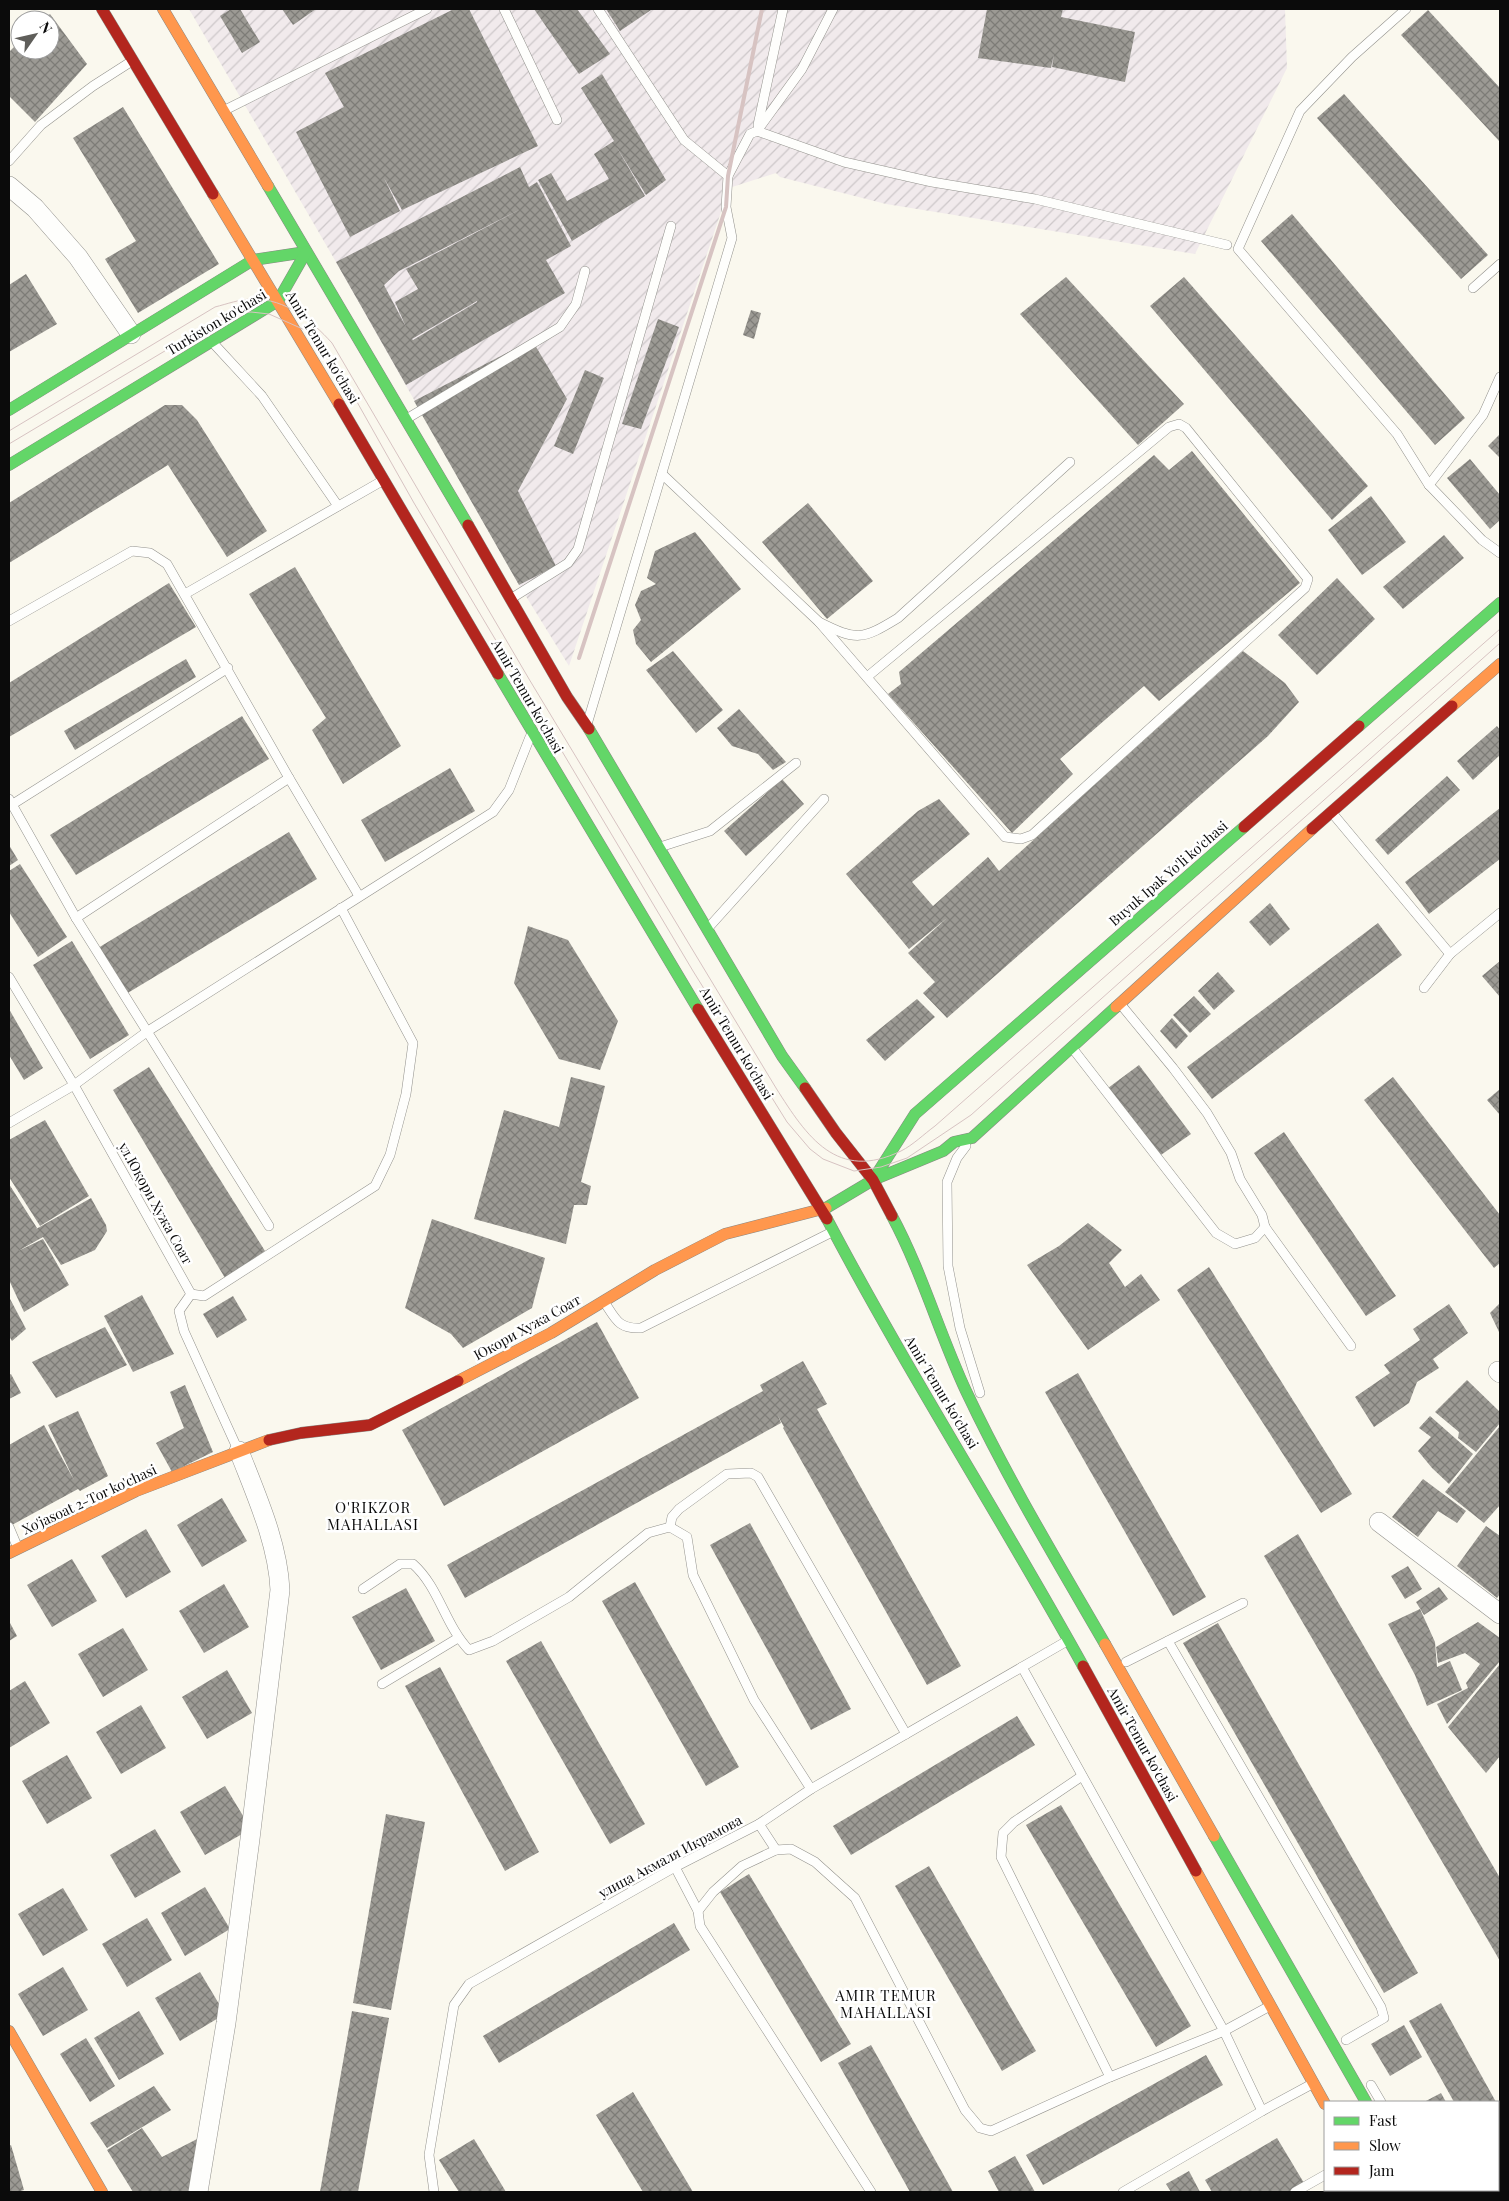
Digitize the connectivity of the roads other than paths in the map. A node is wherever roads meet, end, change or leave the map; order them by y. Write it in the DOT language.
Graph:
graph roads {
  1 [pos="102,9"];
  2 [pos="163,9"];
  3 [pos="427,9"];
  4 [pos="504,9"];
  5 [pos="598,9"];
  6 [pos="783,9"];
  7 [pos="833,9"];
  8 [pos="1406,9"];
  9 [pos="133,61"];
  10 [pos="225,110"];
  11 [pos="557,120"];
  12 [pos="757,131"];
  13 [pos="9,161"];
  14 [pos="728,176"];
  15 [pos="9,186"];
  16 [pos="671,226"];
  17 [pos="1227,245"];
  18 [pos="306,252"];
  19 [pos="254,260"];
  20 [pos="1500,264"];
  21 [pos="585,271"];
  22 [pos="1473,288"];
  23 [pos="278,301"];
  24 [pos="131,334"];
  25 [pos="212,341"];
  26 [pos="1500,377"];
  27 [pos="9,410"];
  28 [pos="405,420"];
  29 [pos="1070,462"];
  30 [pos="9,466"];
  31 [pos="662,474"];
  32 [pos="384,480"];
  33 [pos="1429,485"];
  34 [pos="338,506"];
  35 [pos="1500,553"];
  36 [pos="185,594"];
  37 [pos="512,598"];
  38 [pos="1500,603"];
  39 [pos="9,621"];
  40 [pos="819,622"];
  41 [pos="1500,664"];
  42 [pos="228,668"];
  43 [pos="867,677"];
  44 [pos="587,726"];
  45 [pos="532,732"];
  46 [pos="796,763"];
  47 [pos="289,778"];
  48 [pos="824,799"];
  49 [pos="11,802"];
  50 [pos="1331,812"];
  51 [pos="658,847"];
  52 [pos="359,896"];
  53 [pos="341,908"];
  54 [pos="1500,912"];
  55 [pos="76,918"];
  56 [pos="707,929"];
  57 [pos="1450,954"];
  58 [pos="9,977"];
  59 [pos="1424,988"];
  60 [pos="1119,1003"];
  61 [pos="148,1031"];
  62 [pos="1071,1047"];
  63 [pos="74,1085"];
  64 [pos="9,1123"];
  65 [pos="972,1138"];
  66 [pos="873,1180"];
  67 [pos="822,1210"];
  68 [pos="269,1226"];
  69 [pos="1265,1227"];
  70 [pos="832,1232"];
  71 [pos="191,1294"];
  72 [pos="604,1302"];
  73 [pos="1350,1346"];
  74 [pos="239,1451"];
  75 [pos="1021,1477"];
  76 [pos="1379,1522"];
  77 [pos="9,1527"];
  78 [pos="670,1527"];
  79 [pos="14,1551"];
  80 [pos="362,1589"];
  81 [pos="1243,1603"];
  82 [pos="1500,1614"];
  83 [pos="1102,1620"];
  84 [pos="458,1638"];
  85 [pos="1069,1640"];
  86 [pos="1168,1642"];
  87 [pos="1126,1662"];
  88 [pos="1022,1667"];
  89 [pos="1136,1679"];
  90 [pos="382,1684"];
  91 [pos="906,1734"];
  92 [pos="1082,1776"];
  93 [pos="811,1789"];
  94 [pos="759,1824"];
  95 [pos="776,1850"];
  96 [pos="675,1867"];
  97 [pos="698,1911"];
  98 [pos="1271,2006"];
  99 [pos="9,2031"];
  100 [pos="1224,2031"];
  101 [pos="1341,2032"];
  102 [pos="1110,2077"];
  103 [pos="1368,2079"];
  104 [pos="1314,2083"];
  105 [pos="1365,2101"];
  106 [pos="1380,2101"];
  107 [pos="1324,2102"];
  108 [pos="1262,2110"];
  109 [pos="1324,2176"];
  110 [pos="102,2192"];
  111 [pos="198,2192"];
  112 [pos="434,2192"];
  113 [pos="871,2192"];
  114 [pos="1123,2192"];
  115 [pos="1295,2192"];
  1 -- 9 [label="main road, Amir Temur ko'chasi"];
  2 -- 10 [label="main road, Amir Temur ko'chasi"];
  3 -- 10 [label="lane"];
  4 -- 11 [label="lane"];
  5 -- 14 [label="lane"];
  6 -- 12 [label="lane"];
  7 -- 12 [label="lane"];
  8 -- 33 [label="lane"];
  9 -- 13 [label="lane"];
  9 -- 19 [label="main road, Amir Temur ko'chasi"];
  10 -- 18 [label="main road, Amir Temur ko'chasi"];
  12 -- 14 [label="lane"];
  12 -- 17 [label="lane"];
  14 -- 31 [label="lane"];
  15 -- 24 [label="street"];
  16 -- 37 [label="lane"];
  18 -- 19 [label="main road"];
  18 -- 23 [label="main road, Turkiston ko'chasi"];
  18 -- 28 [label="main road, Amir Temur ko'chasi"];
  19 -- 23 [label="main road, Amir Temur ko'chasi"];
  19 -- 24 [label="main road"];
  20 -- 22 [label="lane"];
  21 -- 28 [label="lane"];
  23 -- 25 [label="main road, Turkiston ko'chasi"];
  23 -- 32 [label="main road, Amir Temur ko'chasi"];
  24 -- 27 [label="main road"];
  25 -- 30 [label="main road, Turkiston ko'chasi"];
  25 -- 34 [label="lane"];
  26 -- 33 [label="lane"];
  28 -- 37 [label="main road, Amir Temur ko'chasi"];
  29 -- 40 [label="lane"];
  31 -- 40 [label="lane"];
  31 -- 44 [label="lane"];
  32 -- 34 [label="lane"];
  32 -- 45 [label="main road, Amir Temur ko'chasi"];
  33 -- 35 [label="lane"];
  34 -- 36 [label="lane"];
  36 -- 39 [label="lane"];
  36 -- 42 [label="lane"];
  37 -- 44 [label="main road, Amir Temur ko'chasi"];
  38 -- 66 [label="main road, Buyuk Ipak Yo'li ko'chasi"];
  40 -- 43 [label="lane"];
  41 -- 50 [label="main road, Buyuk Ipak Yo'li ko'chasi"];
  42 -- 47 [label="lane"];
  42 -- 49 [label="lane"];
  43 -- 43 [label="lane"];
  44 -- 51 [label="main road, Amir Temur ko'chasi"];
  45 -- 52 [label="lane"];
  45 -- 67 [label="main road, Amir Temur ko'chasi"];
  46 -- 51 [label="lane"];
  47 -- 52 [label="lane"];
  47 -- 55 [label="lane"];
  48 -- 56 [label="lane"];
  49 -- 55 [label="lane"];
  50 -- 57 [label="lane"];
  50 -- 60 [label="main road, Buyuk Ipak Yo'li ko'chasi"];
  51 -- 56 [label="main road, Amir Temur ko'chasi"];
  52 -- 53 [label="lane"];
  53 -- 61 [label="lane"];
  53 -- 71 [label="lane"];
  54 -- 57 [label="lane"];
  55 -- 61 [label="lane"];
  56 -- 66 [label="main road, Amir Temur ko'chasi"];
  57 -- 59 [label="lane"];
  58 -- 63 [label="lane, ул.Юқори Хужа Соат"];
  60 -- 62 [label="main road, Buyuk Ipak Yo'li ko'chasi"];
  60 -- 69 [label="lane"];
  61 -- 63 [label="lane"];
  61 -- 68 [label="lane"];
  62 -- 65 [label="main road, Buyuk Ipak Yo'li ko'chasi"];
  62 -- 69 [label="lane"];
  63 -- 64 [label="lane"];
  63 -- 71 [label="lane, ул.Юқори Хужа Соат"];
  65 -- 66 [label="main road, Buyuk Ipak Yo'li ko'chasi"];
  65 -- 75 [label="lane"];
  66 -- 67 [label="main road, Buyuk Ipak Yo'li ko'chasi"];
  66 -- 105 [label="main road, Amir Temur ko'chasi"];
  67 -- 70 [label="main road, Amir Temur ko'chasi"];
  67 -- 72 [label="main road, Юкори Хужа Соат"];
  69 -- 73 [label="lane"];
  70 -- 72 [label="lane"];
  70 -- 85 [label="main road, Amir Temur ko'chasi"];
  71 -- 74 [label="lane"];
  72 -- 74 [label="main road, Юкори Хужа Соат"];
  74 -- 79 [label="main road, Xo'jasoat 2-Tor ko'chasi"];
  74 -- 111 [label="street"];
  76 -- 82 [label="street"];
  77 -- 79 [label="lane"];
  78 -- 84 [label="lane"];
  78 -- 91 [label="lane"];
  78 -- 93 [label="lane"];
  80 -- 84 [label="lane"];
  81 -- 86 [label="lane"];
  83 -- 87 [label="lane"];
  84 -- 90 [label="lane"];
  85 -- 88 [label="lane, улица Акмаля Икрамова"];
  85 -- 98 [label="main road, Amir Temur ko'chasi"];
  86 -- 87 [label="lane"];
  86 -- 101 [label="lane"];
  87 -- 89 [label="lane"];
  88 -- 91 [label="lane, улица Акмаля Икрамова"];
  88 -- 92 [label="lane"];
  91 -- 93 [label="lane, улица Акмаля Икрамова"];
  92 -- 100 [label="lane"];
  92 -- 102 [label="lane"];
  93 -- 94 [label="lane, улица Акмаля Икрамова"];
  94 -- 95 [label="lane"];
  94 -- 96 [label="lane, улица Акмаля Икрамова"];
  95 -- 97 [label="lane"];
  95 -- 102 [label="lane"];
  96 -- 97 [label="lane"];
  96 -- 112 [label="lane, улица Акмаля Икрамова"];
  97 -- 113 [label="lane"];
  98 -- 100 [label="lane"];
  98 -- 104 [label="main road, Amir Temur ko'chasi"];
  99 -- 110 [label="main road"];
  100 -- 102 [label="lane"];
  100 -- 108 [label="lane"];
  103 -- 106 [label="lane"];
  104 -- 107 [label="main road, Amir Temur ko'chasi"];
  104 -- 108 [label="lane"];
  108 -- 114 [label="lane"];
  109 -- 115 [label="lane"];
}
